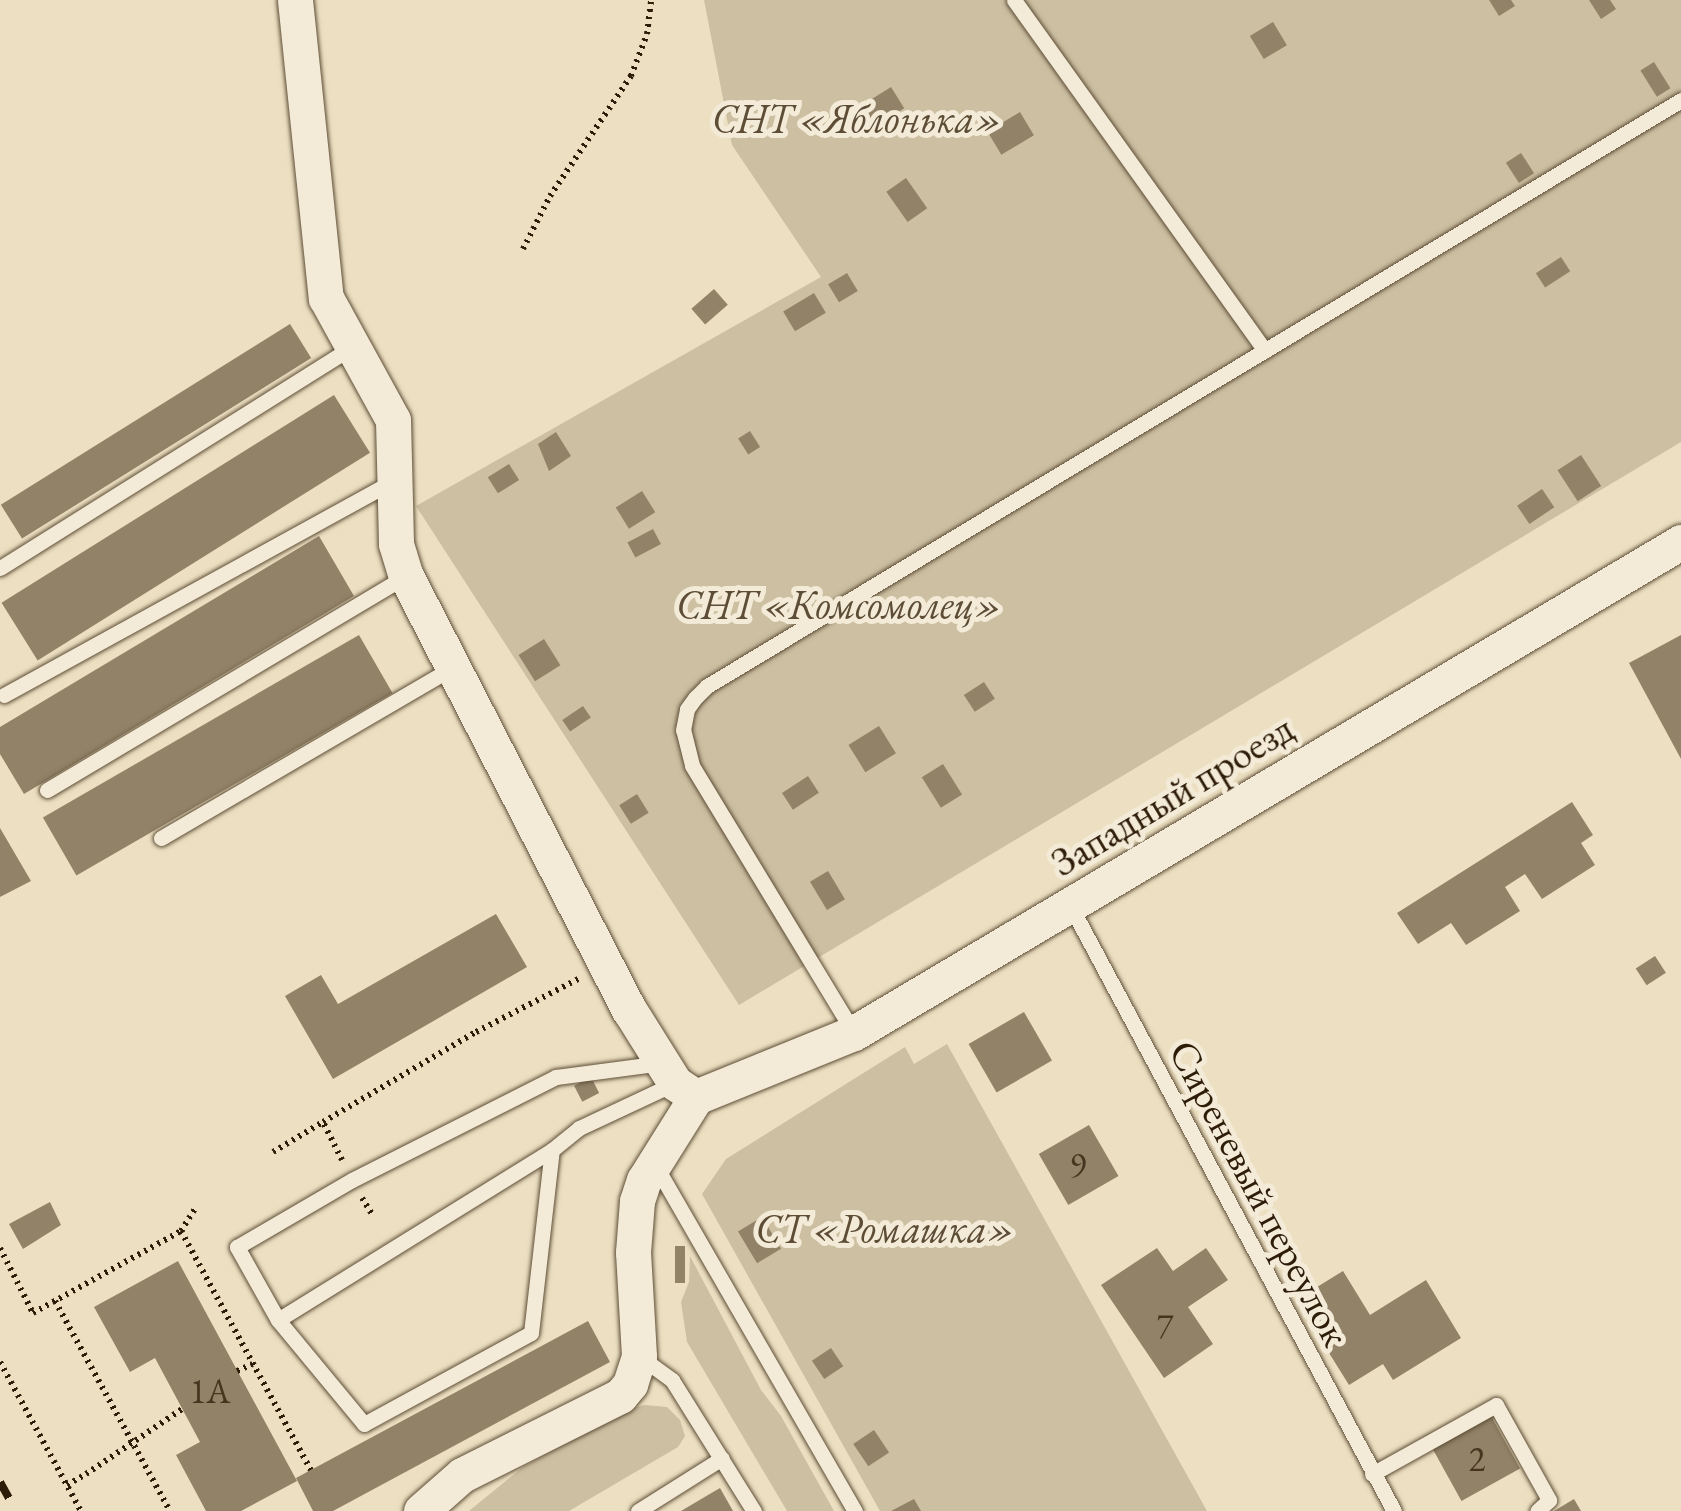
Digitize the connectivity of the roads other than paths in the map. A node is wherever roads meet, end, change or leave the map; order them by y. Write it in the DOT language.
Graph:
graph roads {
  1 [pos="295,0"];
  2 [pos="1021,2"];
  3 [pos="1681,100"];
  4 [pos="352,347"];
  5 [pos="1265,350"];
  6 [pos="392,482"];
  7 [pos="1681,542"];
  8 [pos="0,568"];
  9 [pos="406,576"];
  10 [pos="455,666"];
  11 [pos="4,695"];
  12 [pos="47,790"];
  13 [pos="161,838"];
  14 [pos="1070,905"];
  15 [pos="854,1033"];
  16 [pos="678,1081"];
  17 [pos="552,1150"];
  18 [pos="654,1163"];
  19 [pos="278,1320"];
  20 [pos="638,1356"];
  21 [pos="722,1458"];
  22 [pos="1372,1474"];
  23 [pos="422,1511"];
  24 [pos="638,1511"];
  25 [pos="754,1511"];
  26 [pos="855,1511"];
  27 [pos="1394,1511"];
  28 [pos="1537,1511"];
  1 -- 4 [label="street"];
  2 -- 5 [label="lane"];
  3 -- 5 [label="lane"];
  4 -- 6 [label="street"];
  4 -- 8 [label="lane"];
  5 -- 15 [label="lane"];
  6 -- 9 [label="street"];
  6 -- 11 [label="lane"];
  7 -- 14 [label="street, Западный проезд"];
  9 -- 10 [label="street"];
  9 -- 12 [label="lane"];
  10 -- 13 [label="lane"];
  10 -- 16 [label="street"];
  14 -- 15 [label="street, Западный проезд"];
  14 -- 22 [label="lane, Сиреневый переулок"];
  15 -- 16 [label="street, Западный проезд"];
  16 -- 17 [label="lane"];
  16 -- 18 [label="street"];
  16 -- 19 [label="lane"];
  17 -- 19 [label="lane"];
  17 -- 19 [label="lane"];
  18 -- 20 [label="street"];
  18 -- 26 [label="lane"];
  20 -- 21 [label="lane"];
  20 -- 23 [label="street"];
  21 -- 24 [label="lane"];
  21 -- 25 [label="lane"];
  22 -- 27 [label="lane, Сиреневый переулок"];
  22 -- 28 [label="lane"];
}
